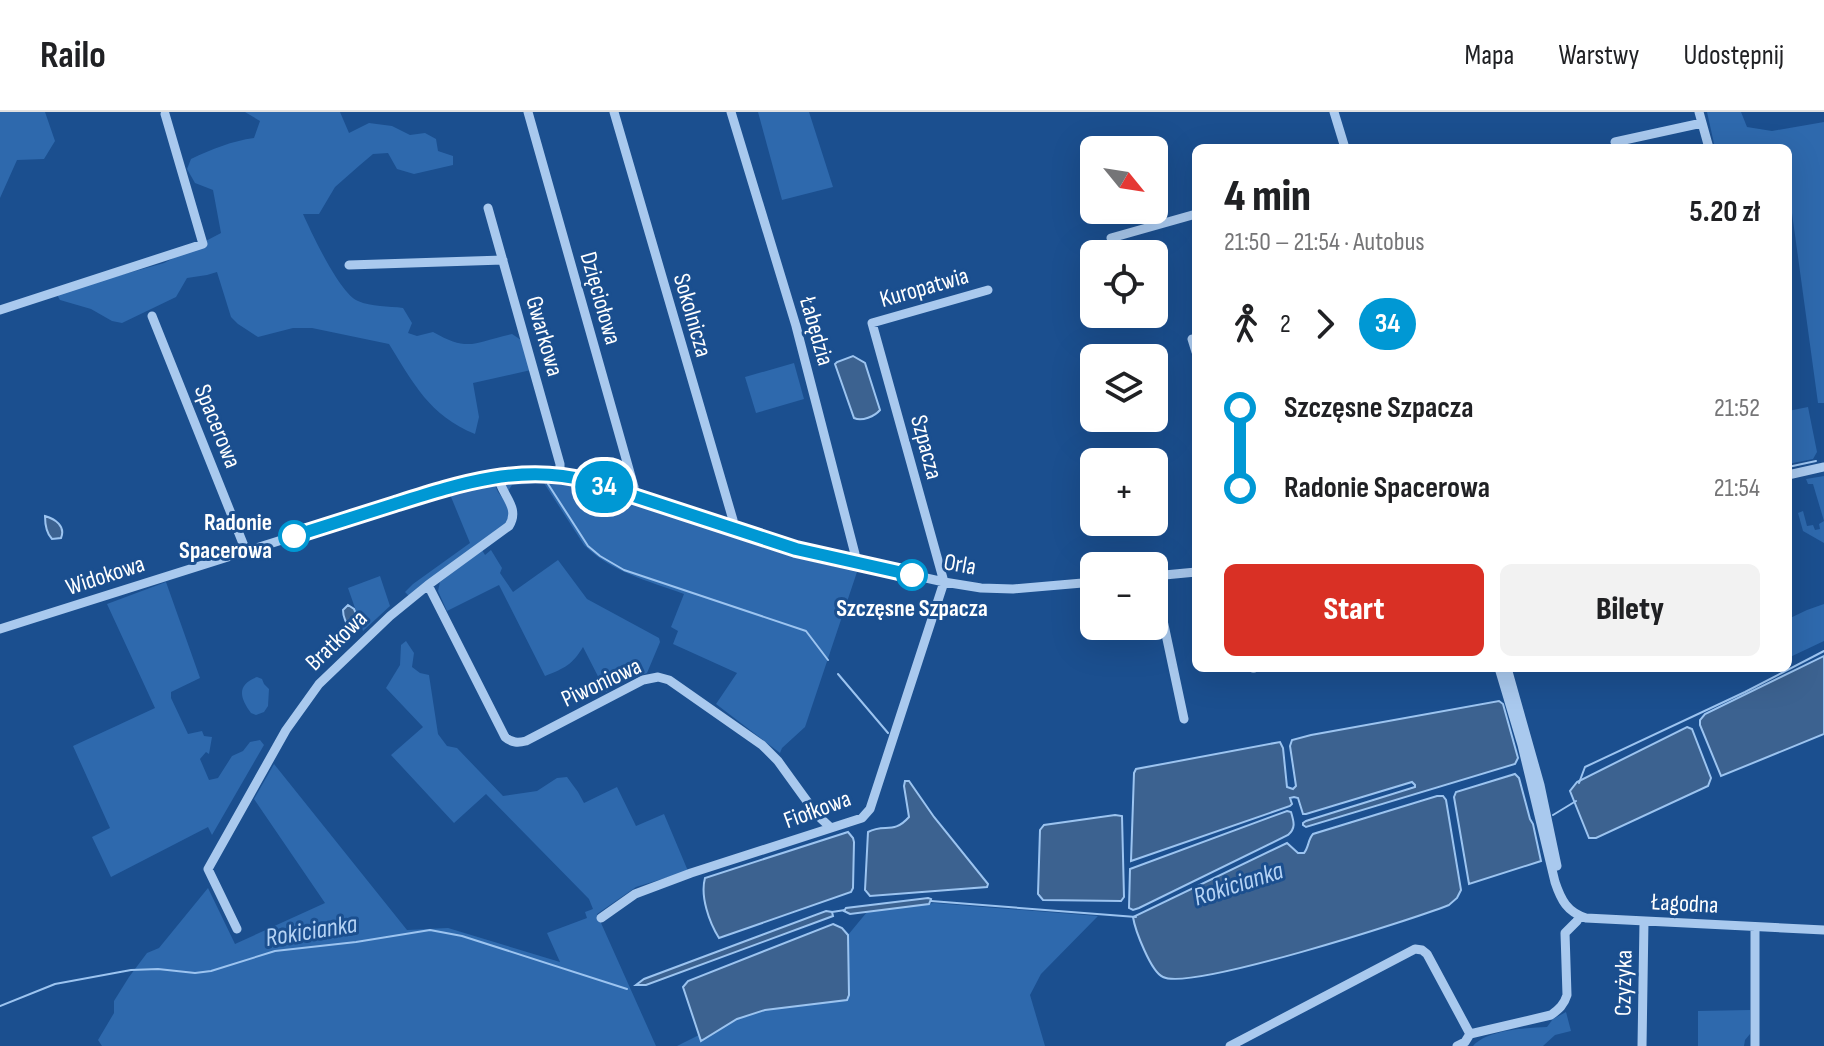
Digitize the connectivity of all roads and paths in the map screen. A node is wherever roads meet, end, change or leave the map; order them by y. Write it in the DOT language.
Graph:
graph roads {
  1 [pos="528,112"];
  2 [pos="614,112"];
  3 [pos="731,112"];
  4 [pos="1334,112"];
  5 [pos="165,114"];
  6 [pos="1701,117"];
  7 [pos="1615,142"];
  8 [pos="1344,144"];
  9 [pos="1708,144"];
  10 [pos="488,208"];
  11 [pos="1192,215"];
  12 [pos="1111,238"];
  13 [pos="503,260"];
  14 [pos="349,265"];
  15 [pos="988,290"];
  16 [pos="0,310"];
  17 [pos="152,316"];
  18 [pos="872,323"];
  19 [pos="1824,467"];
  20 [pos="1792,474"];
  21 [pos="560,475"];
  22 [pos="498,476"];
  23 [pos="633,496"];
  24 [pos="732,528"];
  25 [pos="246,551"];
  26 [pos="854,563"];
  27 [pos="1192,572"];
  28 [pos="1168,575"];
  29 [pos="944,582"];
  30 [pos="1080,583"];
  31 [pos="428,585"];
  32 [pos="0,629"];
  33 [pos="1167,640"];
  34 [pos="1500,672"];
  35 [pos="1508,672"];
  36 [pos="1184,719"];
  37 [pos="830,827"];
  38 [pos="1558,889"];
  39 [pos="1579,916"];
  40 [pos="601,918"];
  41 [pos="1644,921"];
  42 [pos="1755,927"];
  43 [pos="237,929"];
  44 [pos="1824,930"];
  45 [pos="1470,1034"];
  46 [pos="1230,1046"];
  47 [pos="1457,1046"];
  48 [pos="1642,1046"];
  49 [pos="1755,1046"];
  1 -- 23 [label="street, Dzięciołowa"];
  2 -- 24 [label="street, Sokolnicza"];
  3 -- 26 [label="street, Łabędzia"];
  4 -- 8 [label="street"];
  5 -- 16 [label="street"];
  6 -- 7 [label="street"];
  6 -- 9 [label="street"];
  10 -- 13 [label="street, Gwarkowa"];
  11 -- 12 [label="street"];
  13 -- 14 [label="street"];
  13 -- 21 [label="street, Gwarkowa"];
  15 -- 18 [label="street, Kuropatwia"];
  17 -- 25 [label="street, Spacerowa"];
  18 -- 29 [label="street, Szpacza"];
  19 -- 20 [label="street"];
  21 -- 22 [label="street, Orla"];
  21 -- 23 [label="street, Orla"];
  22 -- 25 [label="street, Widokowa"];
  22 -- 31 [label="street, Bratkowa"];
  23 -- 24 [label="street, Orla"];
  24 -- 26 [label="street, Orla"];
  25 -- 32 [label="street, Widokowa"];
  26 -- 29 [label="street, Orla"];
  27 -- 28 [label="street"];
  29 -- 30 [label="street, Orla"];
  29 -- 37 [label="street, Fiołkowa"];
  31 -- 37 [label="street, Piwoniowa"];
  31 -- 43 [label="street, Bratkowa"];
  33 -- 36 [label="street"];
  34 -- 38 [label="street"];
  35 -- 38 [label="street"];
  37 -- 40 [label="street, Fiołkowa"];
  38 -- 39 [label="street"];
  39 -- 41 [label="street, Łagodna"];
  39 -- 45 [label="street"];
  41 -- 42 [label="street, Łagodna"];
  41 -- 48 [label="street, Czyżyka"];
  42 -- 44 [label="street, Łagodna"];
  42 -- 49 [label="street"];
  45 -- 46 [label="street"];
  45 -- 47 [label="street"];
}
